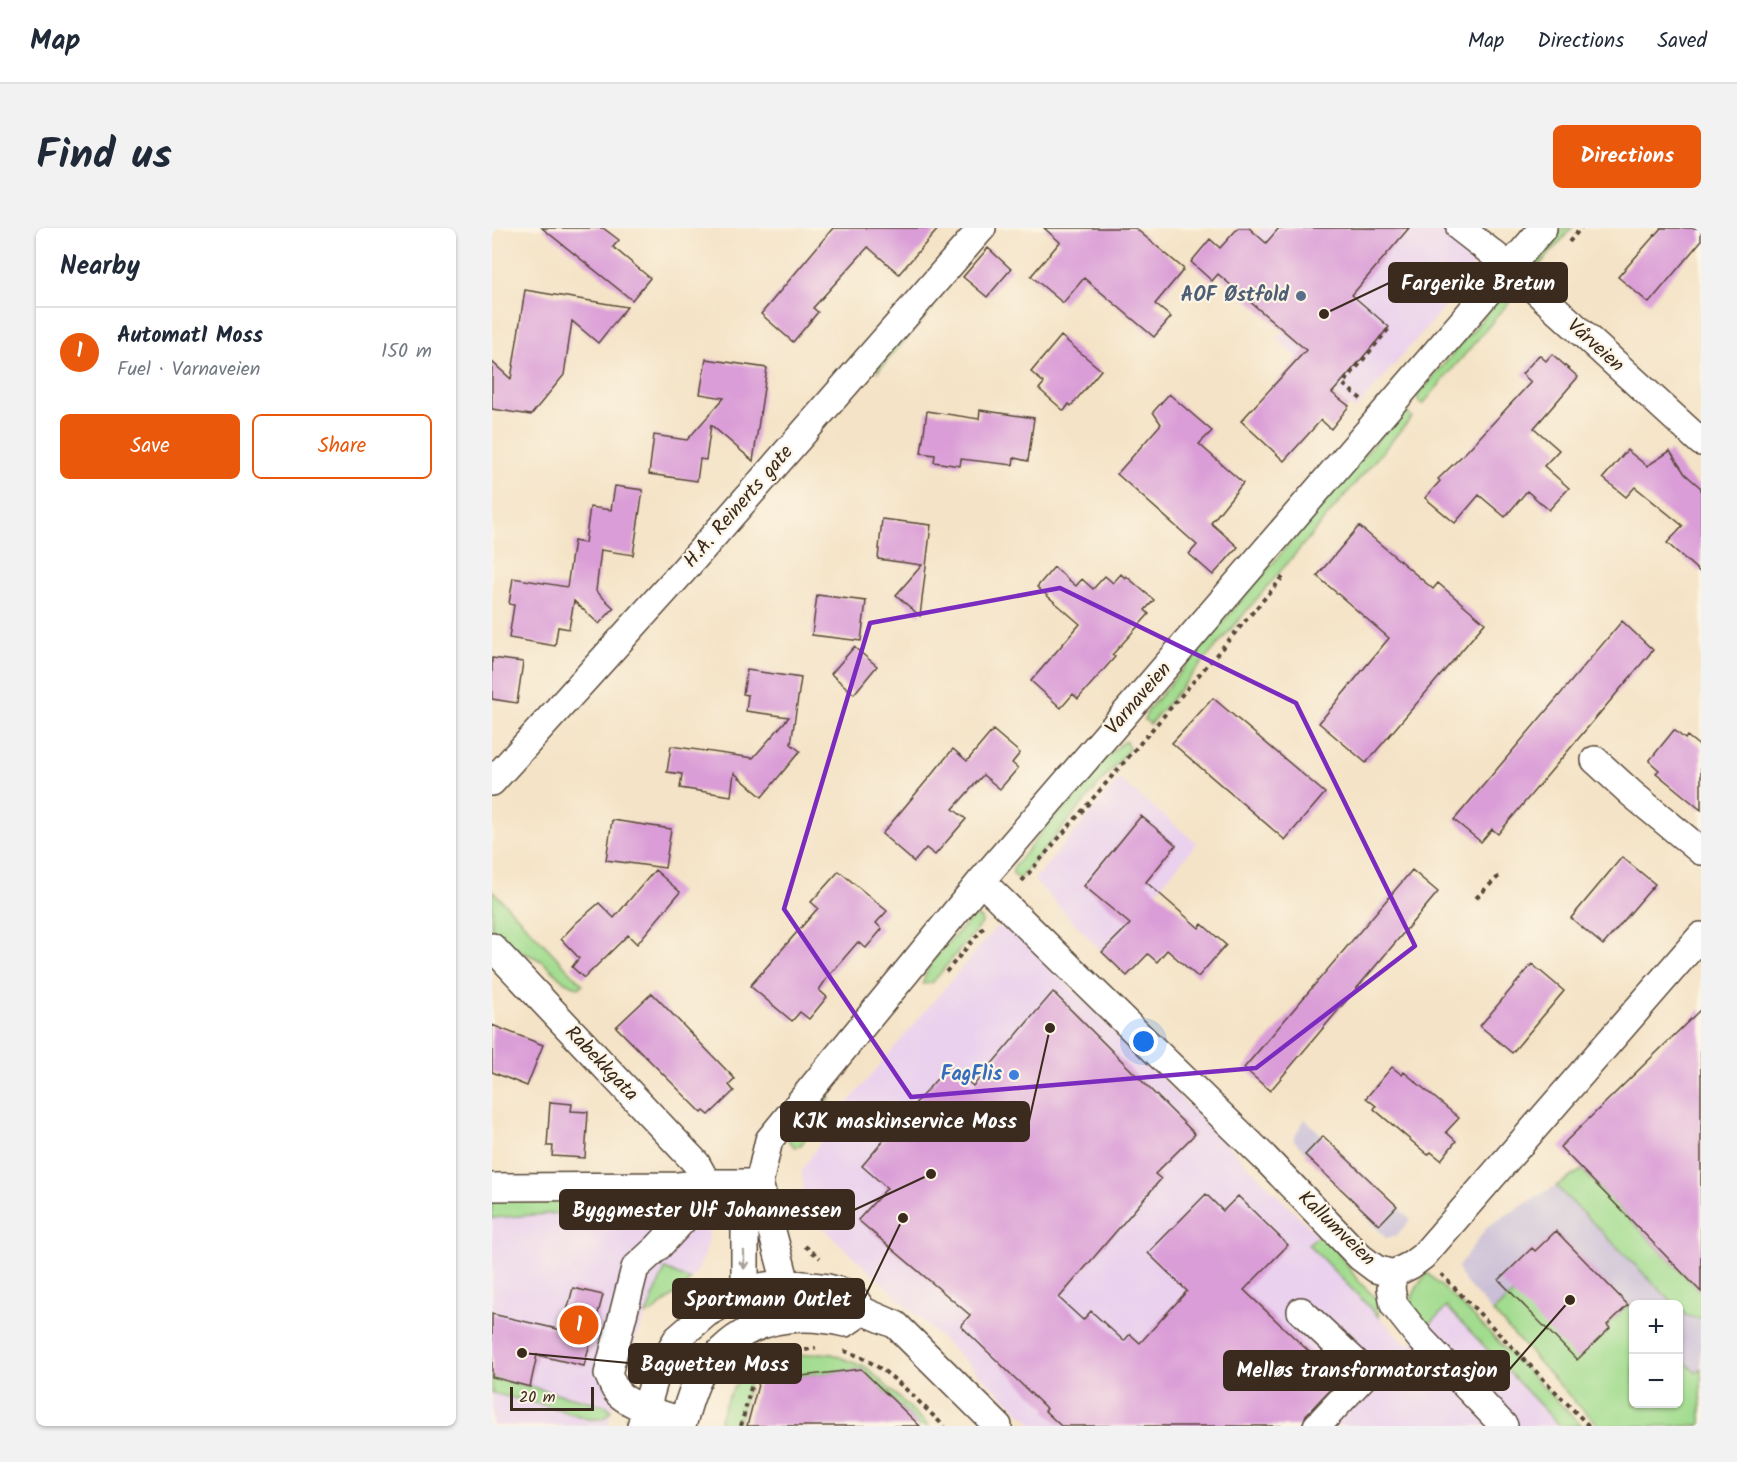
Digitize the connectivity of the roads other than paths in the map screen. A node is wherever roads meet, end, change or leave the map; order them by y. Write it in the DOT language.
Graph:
graph roads {
  1 [pos="982,228"];
  2 [pos="1460,228"];
  3 [pos="1543,228"];
  4 [pos="1510,267"];
  5 [pos="1701,442"];
  6 [pos="1595,760"];
  7 [pos="492,782"];
  8 [pos="1701,851"];
  9 [pos="981,881"];
  10 [pos="1701,936"];
  11 [pos="492,947"];
  12 [pos="707,1183"];
  13 [pos="759,1184"];
  14 [pos="492,1187"];
  15 [pos="1393,1274"];
  16 [pos="786,1283"];
  17 [pos="745,1292"];
  18 [pos="863,1311"];
  19 [pos="1301,1311"];
  20 [pos="772,1322"];
  21 [pos="643,1418"];
  22 [pos="682,1424"];
  23 [pos="998,1426"];
  24 [pos="1317,1426"];
  25 [pos="1504,1426"];
  1 -- 7 [label="street, H.A. Reinerts gate"];
  2 -- 4 [label="street, Vårveien"];
  3 -- 4 [label="street, Varnaveien"];
  4 -- 5 [label="street, Vårveien"];
  4 -- 9 [label="street, Varnaveien"];
  6 -- 8 [label="street"];
  9 -- 13 [label="street, Varnaveien"];
  9 -- 15 [label="street, Kallumveien"];
  10 -- 15 [label="street, Kallumveien"];
  11 -- 12 [label="street, Rabekkgata"];
  12 -- 13 [label="street"];
  12 -- 14 [label="street"];
  12 -- 21 [label="street"];
  13 -- 16 [label="street, Varnaveien"];
  13 -- 17 [label="street, Varnaveien, one-way"];
  15 -- 25 [label="street"];
  16 -- 17 [label="street"];
  16 -- 18 [label="street"];
  16 -- 20 [label="street"];
  17 -- 20 [label="street"];
  17 -- 21 [label="street"];
  18 -- 20 [label="street"];
  18 -- 23 [label="street"];
  19 -- 24 [label="street"];
  20 -- 22 [label="street"];
  21 -- 22 [label="street"];
}
